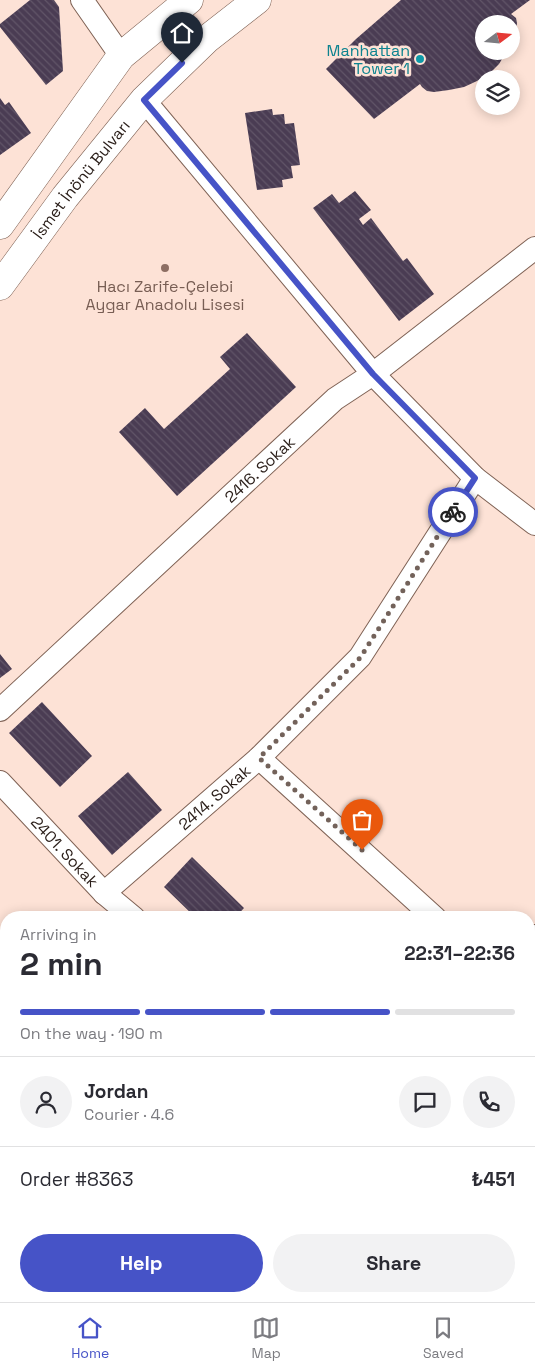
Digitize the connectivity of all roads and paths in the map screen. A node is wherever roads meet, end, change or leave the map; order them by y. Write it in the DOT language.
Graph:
graph roads {
  1 [pos="82,0"];
  2 [pos="189,0"];
  3 [pos="257,0"];
  4 [pos="121,56"];
  5 [pos="144,100"];
  6 [pos="0,225"];
  7 [pos="535,248"];
  8 [pos="0,286"];
  9 [pos="373,374"];
  10 [pos="475,478"];
  11 [pos="535,524"];
  12 [pos="0,710"];
  13 [pos="259,758"];
  14 [pos="0,782"];
  15 [pos="104,893"];
  16 [pos="126,911"];
  17 [pos="427,911"];
  1 -- 4 [label="street"];
  2 -- 4 [label="main road"];
  3 -- 5 [label="main road, İsmet İnönü Bulvarı"];
  4 -- 6 [label="main road"];
  5 -- 8 [label="main road, İsmet İnönü Bulvarı"];
  5 -- 9 [label="street"];
  7 -- 9 [label="street, 2416. Sokak"];
  9 -- 10 [label="street"];
  9 -- 12 [label="street, 2416. Sokak"];
  10 -- 11 [label="street"];
  10 -- 13 [label="street, 2414. Sokak"];
  13 -- 15 [label="street, 2414. Sokak"];
  13 -- 17 [label="street"];
  14 -- 15 [label="street, 2401. Sokak"];
  15 -- 16 [label="street, 2401. Sokak"];
}
